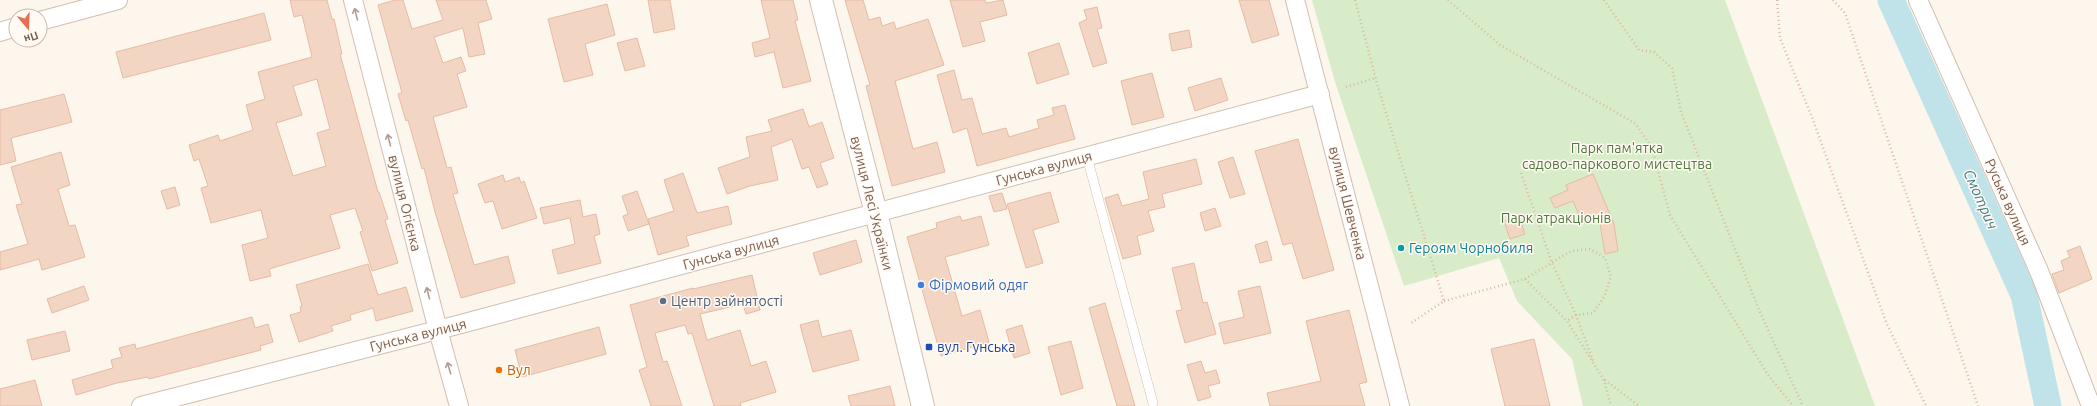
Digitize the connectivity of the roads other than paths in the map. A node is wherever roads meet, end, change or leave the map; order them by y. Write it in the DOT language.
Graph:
graph roads {
  1 [pos="118,0"];
  2 [pos="352,0"];
  3 [pos="821,0"];
  4 [pos="1295,0"];
  5 [pos="1918,0"];
  6 [pos="48,19"];
  7 [pos="1320,94"];
  8 [pos="1087,157"];
  9 [pos="876,213"];
  10 [pos="438,330"];
  11 [pos="1153,404"];
  12 [pos="141,406"];
  13 [pos="459,406"];
  14 [pos="922,406"];
  15 [pos="1400,406"];
  16 [pos="2091,406"];
  1 -- 6 [label="street"];
  10 -- 2 [label="street, вулиця Огієнка, one-way"];
  3 -- 9 [label="street, вулиця Лесі Українки"];
  4 -- 7 [label="street, вулиця Шевченка"];
  5 -- 16 [label="street, Руська вулиця"];
  7 -- 8 [label="street, Гунська вулиця"];
  7 -- 15 [label="street, вулиця Шевченка"];
  8 -- 9 [label="street, Гунська вулиця"];
  8 -- 11 [label="lane"];
  9 -- 10 [label="street, Гунська вулиця"];
  9 -- 14 [label="street, вулиця Лесі Українки"];
  10 -- 12 [label="street, Гунська вулиця"];
  13 -- 10 [label="street, вулиця Огієнка, one-way"];
}
